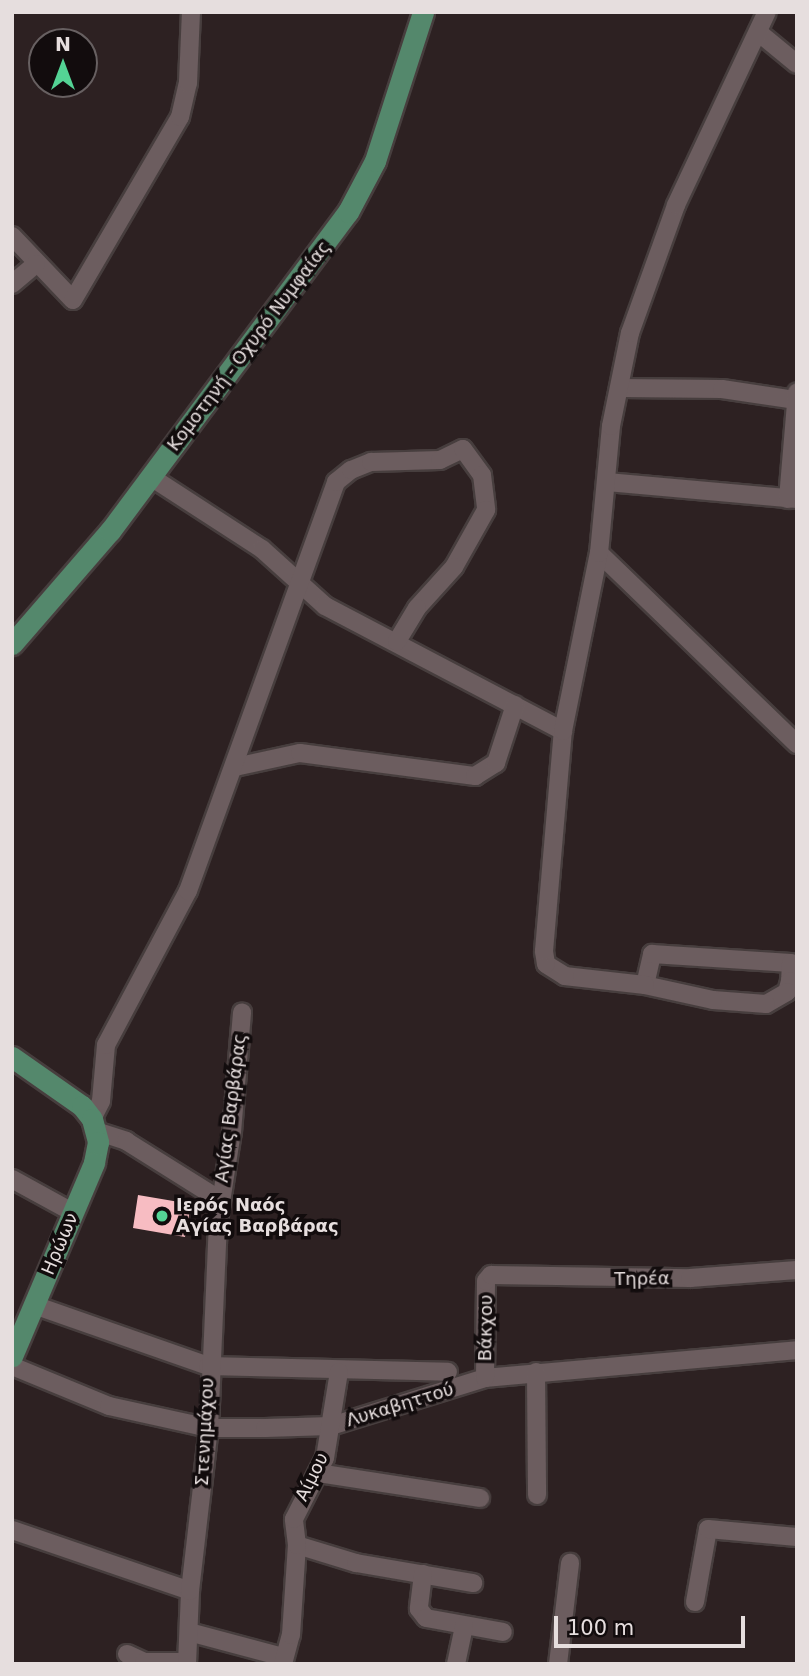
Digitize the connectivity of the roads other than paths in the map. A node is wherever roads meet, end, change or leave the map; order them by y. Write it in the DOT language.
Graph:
graph roads {
  1 [pos="191,12"];
  2 [pos="423,12"];
  3 [pos="767,12"];
  4 [pos="758,32"];
  5 [pos="797,64"];
  6 [pos="12,236"];
  7 [pos="36,264"];
  8 [pos="12,284"];
  9 [pos="620,388"];
  10 [pos="797,392"];
  11 [pos="796,400"];
  12 [pos="151,477"];
  13 [pos="607,482"];
  14 [pos="793,499"];
  15 [pos="599,553"];
  16 [pos="298,585"];
  17 [pos="397,641"];
  18 [pos="12,644"];
  19 [pos="515,705"];
  20 [pos="563,731"];
  21 [pos="797,744"];
  22 [pos="235,767"];
  23 [pos="645,985"];
  24 [pos="242,1012"];
  25 [pos="12,1057"];
  26 [pos="94,1125"];
  27 [pos="12,1179"];
  28 [pos="219,1200"];
  29 [pos="74,1213"];
  30 [pos="797,1270"];
  31 [pos="488,1277"];
  32 [pos="34,1305"];
  33 [pos="797,1350"];
  34 [pos="12,1356"];
  35 [pos="12,1366"];
  36 [pos="208,1366"];
  37 [pos="339,1372"];
  38 [pos="449,1372"];
  39 [pos="536,1373"];
  40 [pos="485,1378"];
  41 [pos="331,1426"];
  42 [pos="209,1428"];
  43 [pos="318,1473"];
  44 [pos="537,1495"];
  45 [pos="480,1498"];
  46 [pos="12,1530"];
  47 [pos="797,1536"];
  48 [pos="297,1545"];
  49 [pos="569,1563"];
  50 [pos="423,1574"];
  51 [pos="473,1583"];
  52 [pos="190,1591"];
  53 [pos="695,1602"];
  54 [pos="464,1626"];
  55 [pos="189,1632"];
  56 [pos="503,1632"];
  57 [pos="128,1654"];
  58 [pos="283,1660"];
  59 [pos="187,1663"];
  60 [pos="456,1664"];
  61 [pos="558,1664"];
  1 -- 7 [label="street"];
  2 -- 12 [label="main road, Κομοτηνή - Οχυρό Νυμφαίας"];
  3 -- 4 [label="street"];
  4 -- 5 [label="street"];
  4 -- 9 [label="street"];
  6 -- 7 [label="street"];
  7 -- 8 [label="street"];
  9 -- 11 [label="street"];
  9 -- 13 [label="street"];
  10 -- 11 [label="street"];
  11 -- 14 [label="street"];
  12 -- 16 [label="street"];
  12 -- 18 [label="main road, Κομοτηνή - Οχυρό Νυμφαίας"];
  13 -- 14 [label="street"];
  13 -- 15 [label="street"];
  15 -- 20 [label="street"];
  15 -- 21 [label="street"];
  16 -- 17 [label="street"];
  16 -- 17 [label="street"];
  16 -- 22 [label="street"];
  17 -- 19 [label="street"];
  19 -- 20 [label="street"];
  19 -- 22 [label="street"];
  20 -- 23 [label="street"];
  22 -- 26 [label="street"];
  23 -- 23 [label="street"];
  24 -- 28 [label="street, Αγίας Βαρβάρας"];
  25 -- 26 [label="main road, Αγίας Βαρβάρας"];
  26 -- 28 [label="street, Αγίας Βαρβάρας"];
  26 -- 29 [label="main road, Ηρώων"];
  27 -- 29 [label="street"];
  28 -- 36 [label="street, Στενημάχου"];
  29 -- 32 [label="main road, Ηρώων"];
  30 -- 31 [label="street, Τηρέα"];
  31 -- 40 [label="street, Βάκχου"];
  32 -- 34 [label="main road, Ηρώων"];
  32 -- 36 [label="street"];
  33 -- 39 [label="street, Λυκαβηττού"];
  35 -- 42 [label="street, Λυκαβηττού"];
  36 -- 37 [label="street"];
  36 -- 42 [label="street, Στενημάχου"];
  37 -- 38 [label="street"];
  37 -- 41 [label="street, Αίμου"];
  39 -- 40 [label="street, Λυκαβηττού"];
  39 -- 44 [label="street"];
  40 -- 41 [label="street, Λυκαβηττού"];
  41 -- 42 [label="street, Λυκαβηττού"];
  41 -- 43 [label="street, Αίμου"];
  42 -- 52 [label="street, Στενημάχου"];
  43 -- 45 [label="street"];
  43 -- 48 [label="street, Αίμου"];
  46 -- 52 [label="street"];
  47 -- 53 [label="street"];
  48 -- 50 [label="street"];
  48 -- 58 [label="street, Αίμου"];
  49 -- 61 [label="street"];
  50 -- 51 [label="street"];
  50 -- 54 [label="street"];
  52 -- 55 [label="street, Στενημάχου"];
  54 -- 56 [label="street"];
  54 -- 60 [label="street"];
  55 -- 58 [label="street"];
  55 -- 59 [label="street, Στενημάχου"];
  57 -- 59 [label="street"];
}
